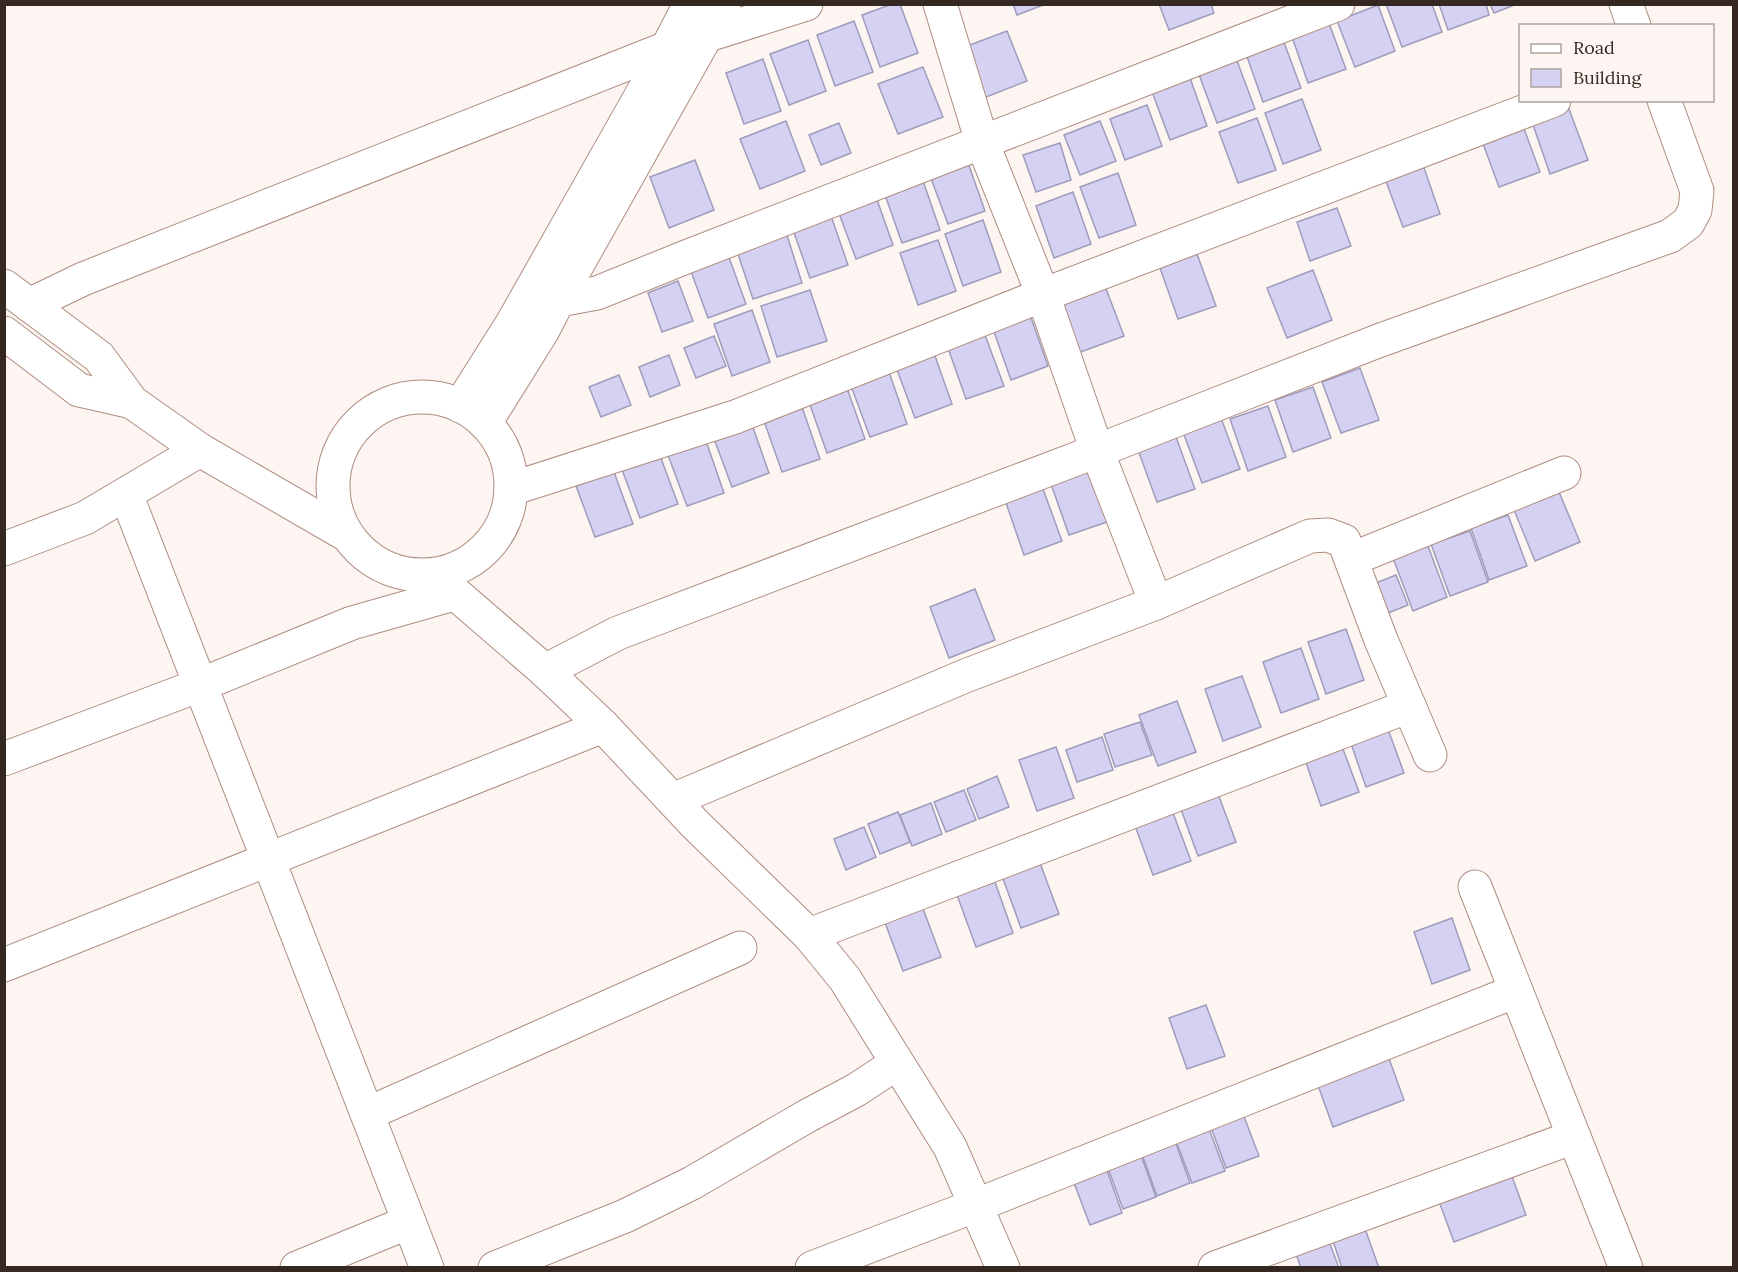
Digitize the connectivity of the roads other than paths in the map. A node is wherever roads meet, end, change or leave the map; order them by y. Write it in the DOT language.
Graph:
graph roads {
  1 [pos="690,4"];
  2 [pos="724,4"];
  3 [pos="806,4"];
  4 [pos="940,4"];
  5 [pos="1338,4"];
  6 [pos="1626,4"];
  7 [pos="1633,24"];
  8 [pos="705,37"];
  9 [pos="667,48"];
  10 [pos="1549,102"];
  11 [pos="1665,102"];
  12 [pos="982,142"];
  13 [pos="17,295"];
  14 [pos="1043,295"];
  15 [pos="559,300"];
  16 [pos="4,333"];
  17 [pos="132,402"];
  18 [pos="473,415"];
  19 [pos="200,450"];
  20 [pos="1097,451"];
  21 [pos="1564,473"];
  22 [pos="511,489"];
  23 [pos="126,494"];
  24 [pos="347,535"];
  25 [pos="4,549"];
  26 [pos="1352,559"];
  27 [pos="444,584"];
  28 [pos="1156,603"];
  29 [pos="544,671"];
  30 [pos="200,685"];
  31 [pos="1409,706"];
  32 [pos="603,726"];
  33 [pos="1430,754"];
  34 [pos="4,759"];
  35 [pos="673,800"];
  36 [pos="267,858"];
  37 [pos="1475,887"];
  38 [pos="809,935"];
  39 [pos="740,948"];
  40 [pos="4,965"];
  41 [pos="1516,991"];
  42 [pos="897,1063"];
  43 [pos="367,1114"];
  44 [pos="1574,1137"];
  45 [pos="977,1205"];
  46 [pos="409,1222"];
  47 [pos="297,1268"];
  48 [pos="427,1268"];
  49 [pos="495,1268"];
  50 [pos="812,1268"];
  51 [pos="1003,1268"];
  52 [pos="1215,1268"];
  53 [pos="1626,1268"];
  1 -- 9 [label="lane"];
  2 -- 8 [label="lane"];
  3 -- 8 [label="lane"];
  4 -- 12 [label="lane"];
  5 -- 12 [label="lane"];
  6 -- 7 [label="lane"];
  8 -- 9 [label="lane"];
  8 -- 15 [label="lane"];
  9 -- 13 [label="lane"];
  9 -- 18 [label="lane"];
  10 -- 14 [label="lane"];
  11 -- 20 [label="lane"];
  12 -- 14 [label="lane"];
  12 -- 15 [label="lane"];
  13 -- 17 [label="lane"];
  14 -- 20 [label="lane"];
  14 -- 22 [label="lane"];
  15 -- 18 [label="lane"];
  16 -- 17 [label="lane"];
  17 -- 19 [label="lane"];
  18 -- 22 [label="lane"];
  18 -- 24 [label="lane"];
  19 -- 23 [label="lane"];
  19 -- 24 [label="lane"];
  20 -- 28 [label="lane"];
  20 -- 29 [label="lane"];
  21 -- 26 [label="lane"];
  22 -- 27 [label="lane"];
  23 -- 25 [label="lane"];
  23 -- 30 [label="lane"];
  24 -- 27 [label="lane"];
  26 -- 28 [label="lane"];
  26 -- 31 [label="lane"];
  27 -- 29 [label="lane"];
  27 -- 30 [label="lane"];
  28 -- 35 [label="lane"];
  29 -- 32 [label="lane"];
  30 -- 34 [label="lane"];
  30 -- 36 [label="lane"];
  31 -- 33 [label="lane"];
  31 -- 38 [label="lane"];
  32 -- 35 [label="lane"];
  32 -- 36 [label="lane"];
  35 -- 38 [label="lane"];
  36 -- 40 [label="lane"];
  36 -- 43 [label="lane"];
  37 -- 41 [label="lane"];
  38 -- 42 [label="lane"];
  39 -- 43 [label="lane"];
  41 -- 44 [label="lane"];
  41 -- 45 [label="lane"];
  42 -- 45 [label="lane"];
  42 -- 49 [label="lane"];
  43 -- 46 [label="lane"];
  44 -- 52 [label="lane"];
  44 -- 53 [label="lane"];
  45 -- 50 [label="lane"];
  45 -- 51 [label="lane"];
  46 -- 47 [label="lane"];
  46 -- 48 [label="lane"];
}
